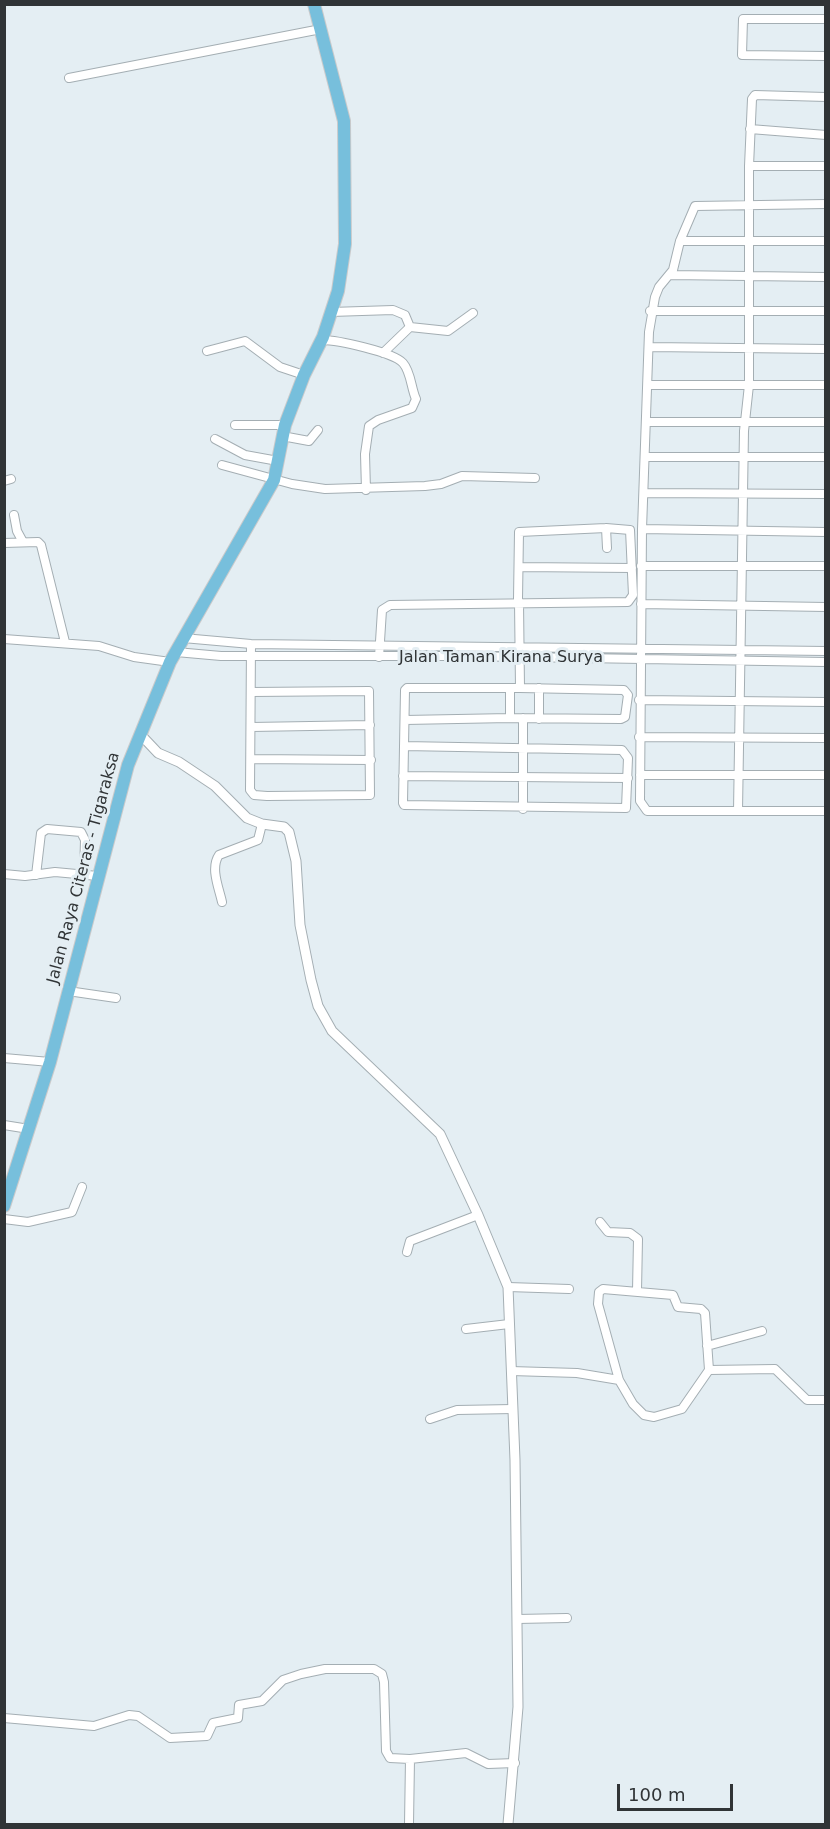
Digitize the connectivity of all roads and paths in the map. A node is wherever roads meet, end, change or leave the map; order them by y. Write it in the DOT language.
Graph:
graph roads {
  1 [pos="314,4"];
  2 [pos="825,20"];
  3 [pos="321,30"];
  4 [pos="825,56"];
  5 [pos="69,78"];
  6 [pos="825,96"];
  7 [pos="750,129"];
  8 [pos="825,135"];
  9 [pos="748,166"];
  10 [pos="825,166"];
  11 [pos="749,204"];
  12 [pos="825,204"];
  13 [pos="750,240"];
  14 [pos="680,241"];
  15 [pos="825,241"];
  16 [pos="670,275"];
  17 [pos="750,275"];
  18 [pos="825,277"];
  19 [pos="748,310"];
  20 [pos="650,311"];
  21 [pos="825,311"];
  22 [pos="331,312"];
  23 [pos="473,313"];
  24 [pos="410,327"];
  25 [pos="322,340"];
  26 [pos="649,347"];
  27 [pos="747,349"];
  28 [pos="825,349"];
  29 [pos="207,351"];
  30 [pos="383,353"];
  31 [pos="304,375"];
  32 [pos="648,385"];
  33 [pos="748,385"];
  34 [pos="825,385"];
  35 [pos="745,421"];
  36 [pos="647,422"];
  37 [pos="825,422"];
  38 [pos="235,425"];
  39 [pos="284,430"];
  40 [pos="318,430"];
  41 [pos="215,439"];
  42 [pos="744,456"];
  43 [pos="646,457"];
  44 [pos="825,457"];
  45 [pos="278,461"];
  46 [pos="222,465"];
  47 [pos="535,478"];
  48 [pos="274,480"];
  49 [pos="366,490"];
  50 [pos="645,494"];
  51 [pos="744,494"];
  52 [pos="825,494"];
  53 [pos="14,515"];
  54 [pos="606,528"];
  55 [pos="642,529"];
  56 [pos="744,530"];
  57 [pos="825,532"];
  58 [pos="23,542"];
  59 [pos="4,543"];
  60 [pos="607,548"];
  61 [pos="742,565"];
  62 [pos="641,566"];
  63 [pos="825,566"];
  64 [pos="519,567"];
  65 [pos="632,568"];
  66 [pos="519,602"];
  67 [pos="641,604"];
  68 [pos="741,605"];
  69 [pos="825,607"];
  70 [pos="183,638"];
  71 [pos="4,639"];
  72 [pos="66,642"];
  73 [pos="251,644"];
  74 [pos="380,645"];
  75 [pos="518,648"];
  76 [pos="640,650"];
  77 [pos="741,650"];
  78 [pos="825,651"];
  79 [pos="252,655"];
  80 [pos="173,657"];
  81 [pos="379,657"];
  82 [pos="519,657"];
  83 [pos="640,659"];
  84 [pos="741,661"];
  85 [pos="825,662"];
  86 [pos="510,688"];
  87 [pos="520,688"];
  88 [pos="539,688"];
  89 [pos="251,692"];
  90 [pos="639,700"];
  91 [pos="740,702"];
  92 [pos="825,702"];
  93 [pos="510,718"];
  94 [pos="523,718"];
  95 [pos="539,718"];
  96 [pos="405,720"];
  97 [pos="370,725"];
  98 [pos="251,727"];
  99 [pos="141,734"];
  100 [pos="639,737"];
  101 [pos="739,738"];
  102 [pos="825,738"];
  103 [pos="404,746"];
  104 [pos="522,747"];
  105 [pos="251,759"];
  106 [pos="371,760"];
  107 [pos="639,775"];
  108 [pos="739,775"];
  109 [pos="825,775"];
  110 [pos="404,776"];
  111 [pos="523,778"];
  112 [pos="628,778"];
  113 [pos="523,808"];
  114 [pos="738,811"];
  115 [pos="825,811"];
  116 [pos="262,824"];
  117 [pos="4,874"];
  118 [pos="36,875"];
  119 [pos="84,875"];
  120 [pos="98,876"];
  121 [pos="222,903"];
  122 [pos="68,991"];
  123 [pos="116,998"];
  124 [pos="4,1058"];
  125 [pos="50,1062"];
  126 [pos="4,1125"];
  127 [pos="29,1129"];
  128 [pos="82,1187"];
  129 [pos="4,1206"];
  130 [pos="478,1215"];
  131 [pos="4,1219"];
  132 [pos="600,1222"];
  133 [pos="407,1252"];
  134 [pos="507,1287"];
  135 [pos="569,1289"];
  136 [pos="637,1291"];
  137 [pos="508,1324"];
  138 [pos="466,1329"];
  139 [pos="762,1331"];
  140 [pos="707,1346"];
  141 [pos="709,1370"];
  142 [pos="512,1371"];
  143 [pos="619,1380"];
  144 [pos="825,1400"];
  145 [pos="513,1409"];
  146 [pos="430,1419"];
  147 [pos="567,1618"];
  148 [pos="517,1619"];
  149 [pos="4,1718"];
  150 [pos="410,1759"];
  151 [pos="515,1763"];
  152 [pos="409,1824"];
  153 [pos="508,1824"];
  1 -- 3 [label="main road, Jalan Raya Citeras - Tigaraksa"];
  2 -- 4 [label="street"];
  3 -- 5 [label="street"];
  3 -- 22 [label="main road, Jalan Raya Citeras - Tigaraksa"];
  6 -- 7 [label="street"];
  7 -- 8 [label="street"];
  7 -- 9 [label="street"];
  9 -- 10 [label="street"];
  9 -- 11 [label="street"];
  11 -- 12 [label="street"];
  11 -- 13 [label="street"];
  11 -- 14 [label="street"];
  13 -- 14 [label="street"];
  13 -- 15 [label="street"];
  13 -- 17 [label="street"];
  14 -- 16 [label="street"];
  16 -- 17 [label="street"];
  16 -- 20 [label="street"];
  17 -- 18 [label="street"];
  17 -- 19 [label="street"];
  19 -- 20 [label="street"];
  19 -- 21 [label="street"];
  19 -- 27 [label="street"];
  20 -- 26 [label="street"];
  22 -- 24 [label="street"];
  22 -- 25 [label="main road, Jalan Raya Citeras - Tigaraksa"];
  23 -- 24 [label="street"];
  24 -- 30 [label="street"];
  25 -- 30 [label="street"];
  25 -- 31 [label="main road, Jalan Raya Citeras - Tigaraksa"];
  26 -- 27 [label="street"];
  26 -- 32 [label="street"];
  27 -- 28 [label="street"];
  27 -- 33 [label="street"];
  29 -- 31 [label="street"];
  30 -- 49 [label="street"];
  31 -- 39 [label="main road, Jalan Raya Citeras - Tigaraksa"];
  32 -- 33 [label="street"];
  32 -- 36 [label="street"];
  33 -- 34 [label="street"];
  33 -- 35 [label="street"];
  35 -- 36 [label="street"];
  35 -- 37 [label="street"];
  35 -- 42 [label="street"];
  36 -- 43 [label="street"];
  38 -- 39 [label="street"];
  39 -- 40 [label="street"];
  39 -- 45 [label="main road, Jalan Raya Citeras - Tigaraksa"];
  41 -- 45 [label="street"];
  42 -- 43 [label="street"];
  42 -- 44 [label="street"];
  42 -- 51 [label="street"];
  43 -- 50 [label="street"];
  45 -- 48 [label="main road, Jalan Raya Citeras - Tigaraksa"];
  46 -- 48 [label="street"];
  47 -- 49 [label="street"];
  48 -- 49 [label="street"];
  48 -- 70 [label="main road, Jalan Raya Citeras - Tigaraksa"];
  50 -- 51 [label="street"];
  50 -- 55 [label="street"];
  51 -- 52 [label="street"];
  51 -- 56 [label="street"];
  53 -- 58 [label="street"];
  54 -- 60 [label="street"];
  54 -- 64 [label="street"];
  54 -- 65 [label="street"];
  55 -- 56 [label="street"];
  55 -- 62 [label="street"];
  56 -- 57 [label="street"];
  56 -- 61 [label="street"];
  58 -- 59 [label="street"];
  58 -- 72 [label="street"];
  61 -- 62 [label="street"];
  61 -- 63 [label="street"];
  61 -- 68 [label="street"];
  62 -- 67 [label="street"];
  64 -- 65 [label="street"];
  64 -- 66 [label="street"];
  65 -- 66 [label="street"];
  66 -- 74 [label="street"];
  66 -- 75 [label="street"];
  67 -- 68 [label="street"];
  67 -- 76 [label="street"];
  68 -- 69 [label="street"];
  68 -- 77 [label="street"];
  70 -- 73 [label="street, Jalan Taman Kirana Surya"];
  70 -- 80 [label="main road, Jalan Raya Citeras - Tigaraksa"];
  71 -- 72 [label="street, Jalan Taman Kirana Surya"];
  72 -- 80 [label="street, Jalan Taman Kirana Surya"];
  73 -- 74 [label="street, Jalan Taman Kirana Surya"];
  73 -- 79 [label="street"];
  74 -- 75 [label="street, Jalan Taman Kirana Surya"];
  74 -- 81 [label="street"];
  75 -- 76 [label="street, Jalan Taman Kirana Surya"];
  75 -- 82 [label="street"];
  76 -- 77 [label="street, Jalan Taman Kirana Surya"];
  76 -- 83 [label="street"];
  77 -- 78 [label="street, Jalan Taman Kirana Surya"];
  77 -- 84 [label="street"];
  79 -- 80 [label="street, Jalan Taman Kirana Surya"];
  79 -- 81 [label="street, Jalan Taman Kirana Surya"];
  79 -- 89 [label="street"];
  80 -- 99 [label="main road, Jalan Raya Citeras - Tigaraksa"];
  81 -- 82 [label="street, Jalan Taman Kirana Surya"];
  82 -- 83 [label="street, Jalan Taman Kirana Surya"];
  82 -- 87 [label="street"];
  83 -- 84 [label="street, Jalan Taman Kirana Surya"];
  83 -- 90 [label="street"];
  84 -- 85 [label="street, Jalan Taman Kirana Surya"];
  84 -- 91 [label="street"];
  86 -- 87 [label="street"];
  86 -- 93 [label="street"];
  86 -- 96 [label="street"];
  87 -- 88 [label="street"];
  88 -- 95 [label="street"];
  88 -- 95 [label="street"];
  89 -- 97 [label="street"];
  89 -- 98 [label="street"];
  90 -- 91 [label="street"];
  90 -- 100 [label="street"];
  91 -- 92 [label="street"];
  91 -- 101 [label="street"];
  93 -- 94 [label="street"];
  93 -- 96 [label="street"];
  94 -- 95 [label="street"];
  94 -- 104 [label="street"];
  96 -- 103 [label="street"];
  97 -- 98 [label="street"];
  97 -- 106 [label="street"];
  98 -- 105 [label="street"];
  99 -- 116 [label="street"];
  99 -- 120 [label="main road, Jalan Raya Citeras - Tigaraksa"];
  100 -- 101 [label="street"];
  100 -- 107 [label="street"];
  101 -- 102 [label="street"];
  101 -- 108 [label="street"];
  103 -- 104 [label="street"];
  103 -- 110 [label="street"];
  104 -- 111 [label="street"];
  104 -- 112 [label="street"];
  105 -- 106 [label="street"];
  105 -- 106 [label="street"];
  107 -- 108 [label="street"];
  107 -- 114 [label="street"];
  108 -- 109 [label="street"];
  108 -- 114 [label="street"];
  110 -- 111 [label="street"];
  110 -- 113 [label="street"];
  111 -- 112 [label="street"];
  111 -- 113 [label="street"];
  112 -- 113 [label="street"];
  114 -- 115 [label="street"];
  116 -- 121 [label="street"];
  116 -- 130 [label="street"];
  117 -- 118 [label="street"];
  118 -- 119 [label="street"];
  118 -- 119 [label="street"];
  119 -- 120 [label="street"];
  120 -- 122 [label="main road, Jalan Raya Citeras - Tigaraksa"];
  122 -- 123 [label="street"];
  122 -- 125 [label="main road, Jalan Raya Citeras - Tigaraksa"];
  124 -- 125 [label="street"];
  125 -- 127 [label="main road, Jalan Raya Citeras - Tigaraksa"];
  126 -- 127 [label="street"];
  127 -- 129 [label="main road, Jalan Raya Citeras - Tigaraksa"];
  128 -- 131 [label="street"];
  130 -- 133 [label="street"];
  130 -- 134 [label="street"];
  132 -- 136 [label="street"];
  134 -- 135 [label="street"];
  134 -- 137 [label="street"];
  136 -- 140 [label="street"];
  136 -- 143 [label="street"];
  137 -- 138 [label="street"];
  137 -- 142 [label="street"];
  139 -- 140 [label="street"];
  140 -- 141 [label="street"];
  141 -- 143 [label="street"];
  141 -- 144 [label="street"];
  142 -- 143 [label="street"];
  142 -- 145 [label="street"];
  145 -- 146 [label="street"];
  145 -- 148 [label="street"];
  147 -- 148 [label="street"];
  148 -- 151 [label="street"];
  149 -- 150 [label="street"];
  150 -- 151 [label="street"];
  150 -- 152 [label="street"];
  151 -- 153 [label="street"];
}
